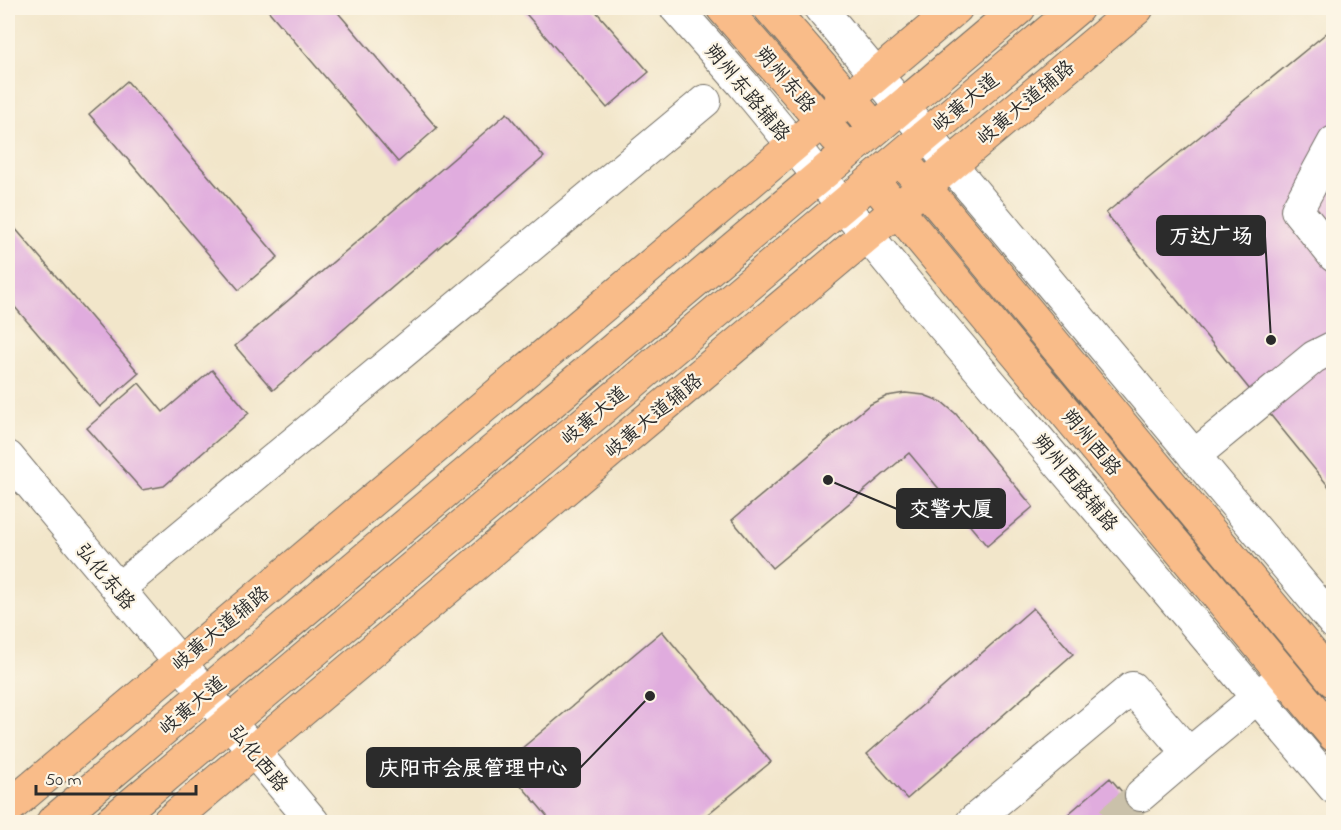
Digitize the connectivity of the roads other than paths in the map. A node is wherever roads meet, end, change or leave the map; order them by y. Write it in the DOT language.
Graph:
graph roads {
  1 [pos="676,8"];
  2 [pos="723,8"];
  3 [pos="770,8"];
  4 [pos="956,8"];
  5 [pos="1018,8"];
  6 [pos="1077,8"];
  7 [pos="1137,8"];
  8 [pos="827,11"];
  9 [pos="815,60"];
  10 [pos="876,76"];
  11 [pos="849,99"];
  12 [pos="705,101"];
  13 [pos="902,106"];
  14 [pos="822,122"];
  15 [pos="875,129"];
  16 [pos="925,135"];
  17 [pos="1334,142"];
  18 [pos="794,146"];
  19 [pos="848,151"];
  20 [pos="899,158"];
  21 [pos="950,165"];
  22 [pos="819,177"];
  23 [pos="872,180"];
  24 [pos="924,187"];
  25 [pos="842,205"];
  26 [pos="897,209"];
  27 [pos="867,235"];
  28 [pos="1334,256"];
  29 [pos="1334,347"];
  30 [pos="1194,456"];
  31 [pos="8,457"];
  32 [pos="8,489"];
  33 [pos="118,589"];
  34 [pos="1334,623"];
  35 [pos="171,670"];
  36 [pos="1285,675"];
  37 [pos="1334,681"];
  38 [pos="1257,698"];
  39 [pos="197,700"];
  40 [pos="222,729"];
  41 [pos="1334,735"];
  42 [pos="1189,754"];
  43 [pos="245,758"];
  44 [pos="1334,788"];
  45 [pos="1141,795"];
  46 [pos="8,808"];
  47 [pos="53,822"];
  48 [pos="111,822"];
  49 [pos="169,822"];
  50 [pos="287,822"];
  51 [pos="313,822"];
  52 [pos="972,822"];
  1 -- 18 [label="street, 朔州东路辅路"];
  2 -- 14 [label="main road, 朔州东路"];
  3 -- 9 [label="main road, 朔州东路"];
  4 -- 10 [label="main road, 岐黄大道辅路"];
  5 -- 13 [label="main road, 岐黄大道"];
  6 -- 16 [label="main road, 岐黄大道"];
  7 -- 21 [label="main road, 岐黄大道辅路"];
  8 -- 9 [label="street"];
  8 -- 10 [label="street"];
  9 -- 11 [label="main road, 朔州东路"];
  10 -- 11 [label="main road, 岐黄大道辅路"];
  10 -- 13 [label="street"];
  11 -- 14 [label="main road, 岐黄大道辅路"];
  11 -- 15 [label="main road, 朔州东路"];
  12 -- 33 [label="street"];
  13 -- 15 [label="main road, 岐黄大道"];
  13 -- 16 [label="street"];
  14 -- 18 [label="main road, 岐黄大道辅路"];
  14 -- 19 [label="main road, 朔州东路"];
  15 -- 19 [label="main road, 岐黄大道"];
  15 -- 20 [label="main road, 朔州西路"];
  16 -- 20 [label="main road, 岐黄大道"];
  16 -- 21 [label="street"];
  17 -- 28 [label="street"];
  18 -- 22 [label="street, 朔州东路辅路"];
  18 -- 35 [label="main road, 岐黄大道辅路"];
  19 -- 22 [label="main road, 岐黄大道"];
  19 -- 23 [label="main road, 朔州西路"];
  20 -- 23 [label="main road, 岐黄大道"];
  20 -- 24 [label="main road, 朔州西路"];
  21 -- 24 [label="main road, 岐黄大道辅路"];
  21 -- 30 [label="street"];
  22 -- 25 [label="street, 朔州西路辅路"];
  22 -- 39 [label="main road, 岐黄大道"];
  23 -- 25 [label="main road, 岐黄大道"];
  23 -- 26 [label="main road, 朔州西路"];
  24 -- 26 [label="main road, 岐黄大道辅路"];
  24 -- 37 [label="main road, 朔州西路"];
  25 -- 27 [label="street, 朔州西路辅路"];
  25 -- 40 [label="main road, 岐黄大道"];
  26 -- 27 [label="main road, 岐黄大道辅路"];
  26 -- 36 [label="main road, 朔州西路"];
  27 -- 38 [label="street, 朔州西路辅路"];
  27 -- 43 [label="main road, 岐黄大道辅路"];
  29 -- 30 [label="street"];
  30 -- 34 [label="street"];
  31 -- 33 [label="street, 弘化东路"];
  32 -- 35 [label="street, 弘化东路"];
  33 -- 35 [label="street, 弘化东路"];
  35 -- 39 [label="street, 弘化东路"];
  35 -- 46 [label="main road, 岐黄大道辅路"];
  36 -- 38 [label="street"];
  36 -- 41 [label="main road, 朔州西路"];
  38 -- 42 [label="street"];
  38 -- 44 [label="street, 朔州西路辅路"];
  39 -- 40 [label="street, 弘化西路"];
  39 -- 47 [label="main road, 岐黄大道"];
  40 -- 43 [label="street, 弘化西路"];
  40 -- 48 [label="main road, 岐黄大道"];
  42 -- 45 [label="street"];
  42 -- 52 [label="street"];
  43 -- 49 [label="main road, 岐黄大道辅路"];
  43 -- 50 [label="street, 弘化西路"];
  43 -- 51 [label="street, 弘化西路"];
}
